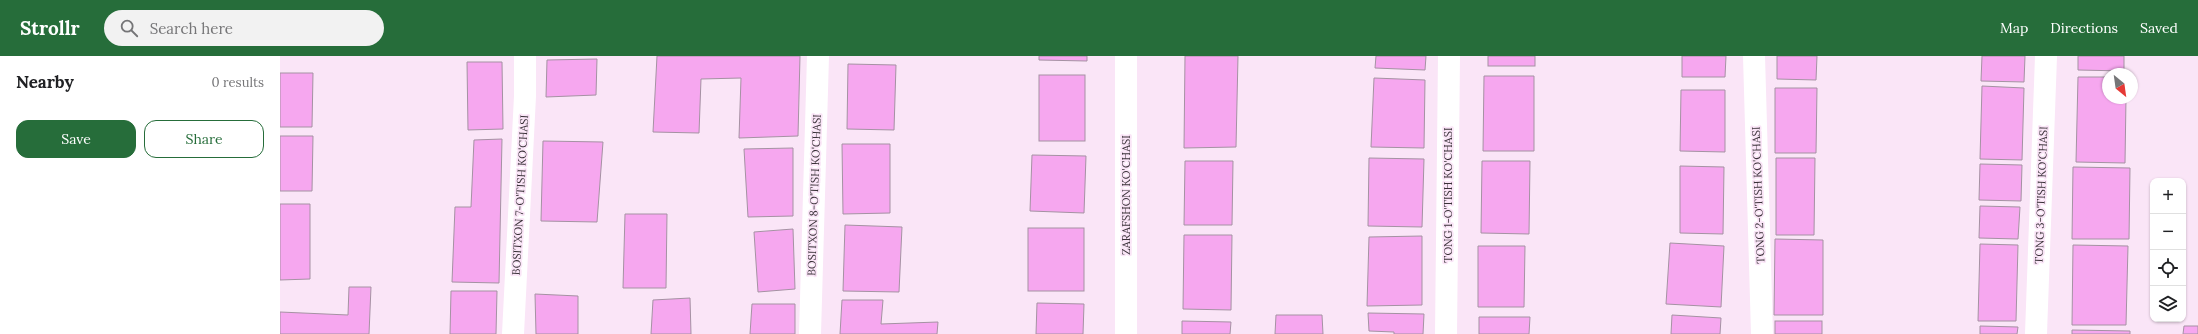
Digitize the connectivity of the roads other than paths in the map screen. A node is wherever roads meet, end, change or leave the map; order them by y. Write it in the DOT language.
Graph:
graph roads {
  1 [pos="525,56"];
  2 [pos="818,56"];
  3 [pos="1126,56"];
  4 [pos="1449,56"];
  5 [pos="1754,56"];
  6 [pos="2046,56"];
  7 [pos="513,334"];
  8 [pos="810,334"];
  9 [pos="1126,334"];
  10 [pos="1446,334"];
  11 [pos="1762,334"];
  12 [pos="2036,334"];
  1 -- 7 [label="street, BOSITXON 7-O'TISH KO'CHASI"];
  2 -- 8 [label="street, BOSITXON 8-O'TISH KO'CHASI"];
  3 -- 9 [label="street, ZARAFSHON KO'CHASI"];
  4 -- 10 [label="street, TONG 1-O'TISH KO'CHASI"];
  5 -- 11 [label="street, TONG 2-O'TISH KO'CHASI"];
  6 -- 12 [label="street, TONG 3-O'TISH KO'CHASI"];
}
